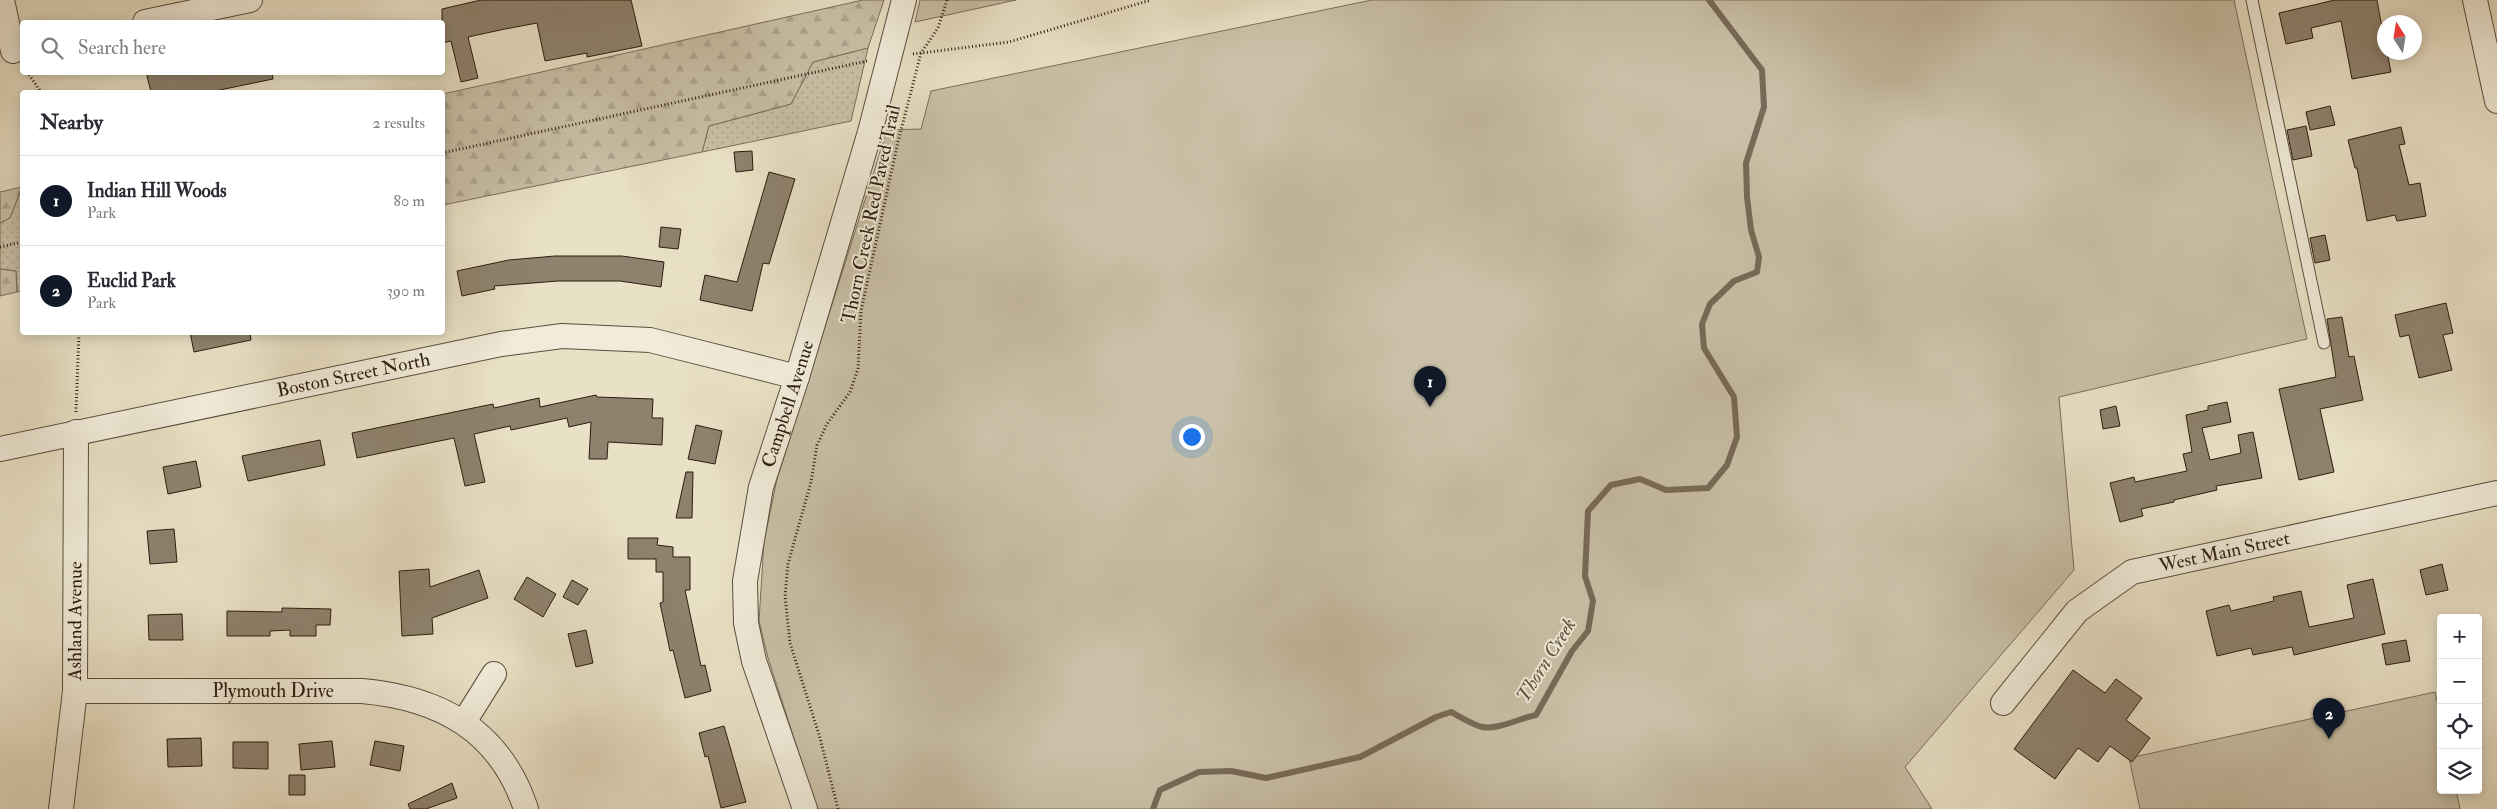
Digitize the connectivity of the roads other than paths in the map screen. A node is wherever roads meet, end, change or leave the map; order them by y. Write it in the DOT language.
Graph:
graph roads {
  1 [pos="2,0"];
  2 [pos="250,0"];
  3 [pos="904,0"];
  4 [pos="2252,0"];
  5 [pos="2475,0"];
  6 [pos="154,20"];
  7 [pos="12,51"];
  8 [pos="2497,101"];
  9 [pos="2324,343"];
  10 [pos="797,377"];
  11 [pos="76,432"];
  12 [pos="0,449"];
  13 [pos="2497,493"];
  14 [pos="494,674"];
  15 [pos="74,691"];
  16 [pos="2003,703"];
  17 [pos="464,722"];
  18 [pos="61,809"];
  19 [pos="526,809"];
  20 [pos="805,809"];
  1 -- 7 [label="street"];
  2 -- 6 [label="street"];
  3 -- 10 [label="street, Campbell Avenue"];
  4 -- 9 [label="lane"];
  5 -- 8 [label="street"];
  10 -- 11 [label="street, Boston Street North"];
  10 -- 20 [label="street, Campbell Avenue"];
  11 -- 12 [label="street, Boston Street North"];
  11 -- 15 [label="street, Ashland Avenue"];
  13 -- 16 [label="street, West Main Street"];
  14 -- 17 [label="street"];
  15 -- 17 [label="street, Plymouth Drive"];
  15 -- 18 [label="street, Ashland Avenue"];
  17 -- 19 [label="street, Plymouth Drive"];
}
